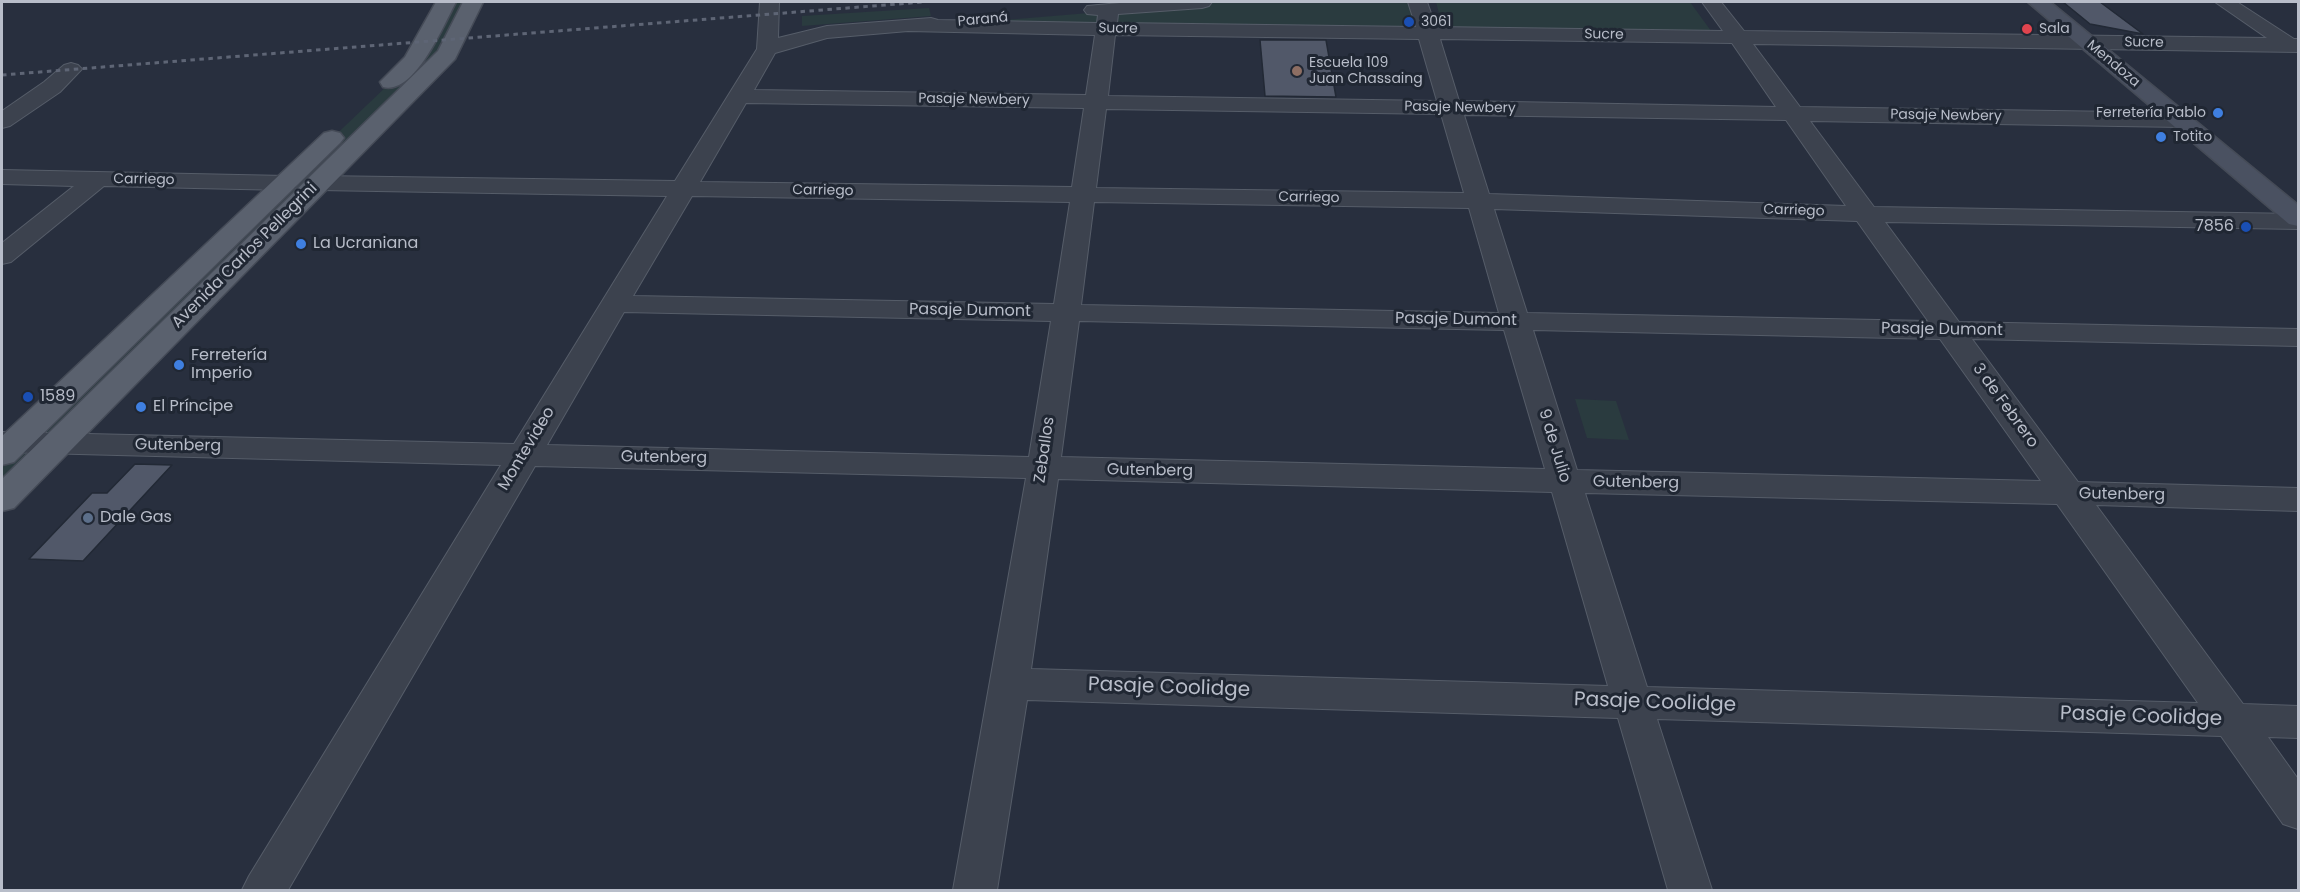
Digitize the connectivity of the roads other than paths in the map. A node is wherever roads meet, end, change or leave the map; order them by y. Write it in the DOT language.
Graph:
graph roads {
  1 [pos="446,2"];
  2 [pos="473,2"];
  3 [pos="769,2"];
  4 [pos="1202,2"];
  5 [pos="1418,2"];
  6 [pos="1712,2"];
  7 [pos="2038,2"];
  8 [pos="2225,2"];
  9 [pos="1107,19"];
  10 [pos="1427,33"];
  11 [pos="1738,37"];
  12 [pos="2087,42"];
  13 [pos="2296,47"];
  14 [pos="767,49"];
  15 [pos="71,69"];
  16 [pos="739,96"];
  17 [pos="1096,102"];
  18 [pos="1450,108"];
  19 [pos="1794,114"];
  20 [pos="2181,120"];
  21 [pos="2,121"];
  22 [pos="2,177"];
  23 [pos="98,179"];
  24 [pos="286,183"];
  25 [pos="319,183"];
  26 [pos="685,189"];
  27 [pos="1084,195"];
  28 [pos="1481,201"];
  29 [pos="1866,214"];
  30 [pos="2298,219"];
  31 [pos="2,256"];
  32 [pos="614,304"];
  33 [pos="1065,313"];
  34 [pos="1516,322"];
  35 [pos="1950,330"];
  36 [pos="2298,337"];
  37 [pos="58,443"];
  38 [pos="6,446"];
  39 [pos="523,455"];
  40 [pos="1043,468"];
  41 [pos="1565,481"];
  42 [pos="2068,494"];
  43 [pos="2,499"];
  44 [pos="2298,499"];
  45 [pos="1012,684"];
  46 [pos="1633,702"];
  47 [pos="2233,720"];
  48 [pos="2298,722"];
  49 [pos="2298,811"];
  50 [pos="264,891"];
  51 [pos="975,891"];
  52 [pos="1690,891"];
  1 -- 24 [label="main road, Avenida Carlos Pellegrini"];
  2 -- 25 [label="main road, Avenida Carlos Pellegrini"];
  3 -- 14 [label="street, Montevideo"];
  4 -- 9 [label="street"];
  5 -- 10 [label="street, 9 de Julio"];
  6 -- 11 [label="street, 3 de Febrero"];
  7 -- 12 [label="main road, Mendoza"];
  8 -- 13 [label="street"];
  9 -- 10 [label="street, Sucre"];
  9 -- 14 [label="street, Sucre"];
  9 -- 17 [label="street, Zeballos"];
  10 -- 11 [label="street, Sucre"];
  10 -- 18 [label="street, 9 de Julio"];
  11 -- 12 [label="street, Sucre"];
  11 -- 19 [label="street, 3 de Febrero"];
  12 -- 13 [label="street, Sucre"];
  12 -- 20 [label="main road, Mendoza"];
  14 -- 16 [label="street, Montevideo"];
  15 -- 21 [label="street"];
  16 -- 17 [label="street, Pasaje Newbery"];
  16 -- 26 [label="street, Montevideo"];
  17 -- 18 [label="street, Pasaje Newbery"];
  17 -- 27 [label="street, Zeballos"];
  18 -- 19 [label="street, Pasaje Newbery"];
  18 -- 28 [label="street, 9 de Julio"];
  19 -- 20 [label="street, Pasaje Newbery"];
  19 -- 29 [label="street, 3 de Febrero"];
  20 -- 30 [label="main road, Mendoza"];
  22 -- 23 [label="street, Carriego"];
  23 -- 24 [label="street, Carriego"];
  23 -- 31 [label="street"];
  24 -- 38 [label="main road, Avenida Carlos Pellegrini"];
  25 -- 26 [label="street, Carriego"];
  25 -- 37 [label="main road, Avenida Carlos Pellegrini"];
  26 -- 27 [label="street, Carriego"];
  26 -- 32 [label="street, Montevideo"];
  27 -- 28 [label="street, Carriego"];
  27 -- 33 [label="street, Zeballos"];
  28 -- 29 [label="street, Carriego"];
  28 -- 34 [label="street, 9 de Julio"];
  29 -- 30 [label="street, Carriego"];
  29 -- 35 [label="street, 3 de Febrero"];
  32 -- 33 [label="street, Pasaje Dumont"];
  32 -- 39 [label="street, Montevideo"];
  33 -- 34 [label="street, Pasaje Dumont"];
  33 -- 40 [label="street, Zeballos"];
  34 -- 35 [label="street, Pasaje Dumont"];
  34 -- 41 [label="street, 9 de Julio"];
  35 -- 36 [label="street, Pasaje Dumont"];
  35 -- 42 [label="street, 3 de Febrero"];
  37 -- 38 [label="street, Gutenberg"];
  37 -- 39 [label="street, Gutenberg"];
  37 -- 43 [label="main road, Avenida Carlos Pellegrini"];
  39 -- 40 [label="street, Gutenberg"];
  39 -- 50 [label="street, Montevideo"];
  40 -- 41 [label="street, Gutenberg"];
  40 -- 45 [label="street, Zeballos"];
  41 -- 42 [label="street, Gutenberg"];
  41 -- 46 [label="street, 9 de Julio"];
  42 -- 44 [label="street, Gutenberg"];
  42 -- 47 [label="street, 3 de Febrero"];
  45 -- 46 [label="street, Pasaje Coolidge"];
  45 -- 51 [label="street, Zeballos"];
  46 -- 47 [label="street, Pasaje Coolidge"];
  46 -- 52 [label="street, 9 de Julio"];
  47 -- 48 [label="street, Pasaje Coolidge"];
  47 -- 49 [label="street, 3 de Febrero"];
}
